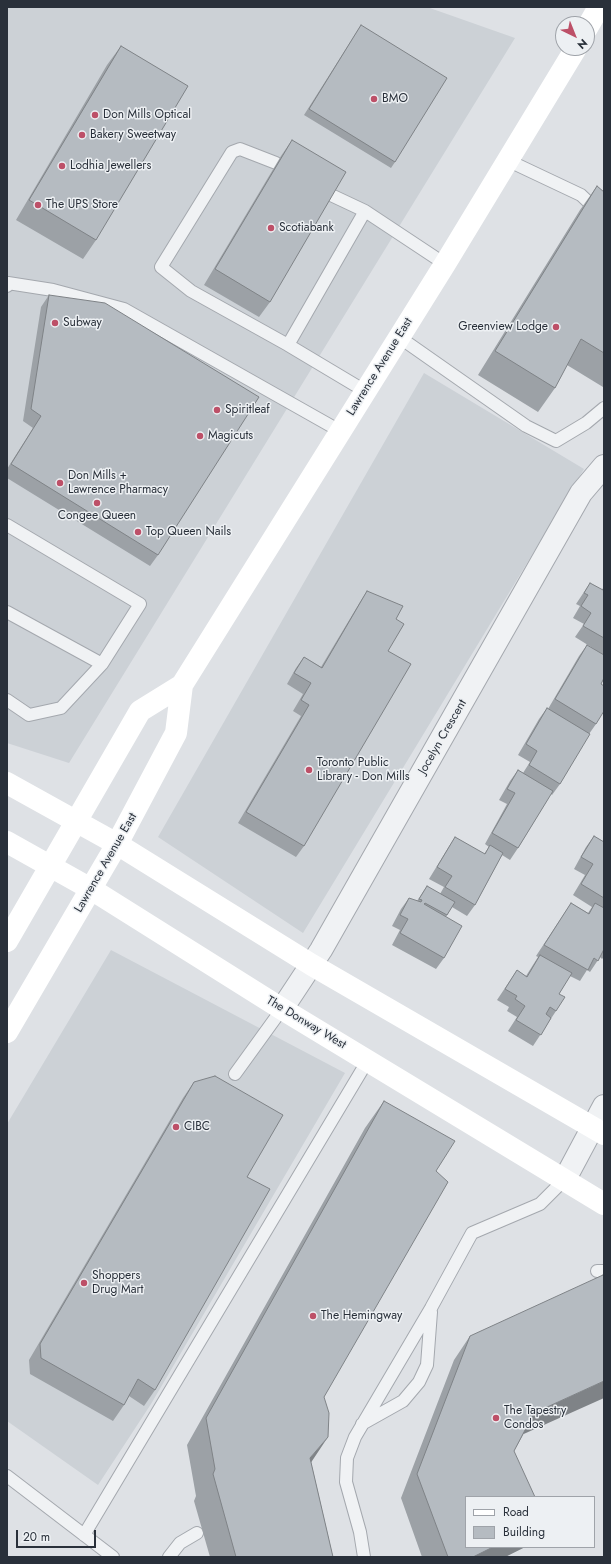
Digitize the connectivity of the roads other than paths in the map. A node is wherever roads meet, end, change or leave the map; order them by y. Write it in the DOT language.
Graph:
graph roads {
  1 [pos="599,7"];
  2 [pos="594,16"];
  3 [pos="571,56"];
  4 [pos="509,161"];
  5 [pos="276,163"];
  6 [pos="331,195"];
  7 [pos="365,211"];
  8 [pos="604,217"];
  9 [pos="445,264"];
  10 [pos="7,286"];
  11 [pos="399,337"];
  12 [pos="288,346"];
  13 [pos="365,391"];
  14 [pos="604,408"];
  15 [pos="340,431"];
  16 [pos="604,466"];
  17 [pos="7,525"];
  18 [pos="7,612"];
  19 [pos="102,664"];
  20 [pos="182,685"];
  21 [pos="7,700"];
  22 [pos="7,783"];
  23 [pos="76,821"];
  24 [pos="7,842"];
  25 [pos="117,844"];
  26 [pos="51,867"];
  27 [pos="91,889"];
  28 [pos="7,941"];
  29 [pos="312,965"];
  30 [pos="282,1008"];
  31 [pos="7,1032"];
  32 [pos="368,1060"];
  33 [pos="235,1074"];
  34 [pos="604,1106"];
  35 [pos="599,1130"];
  36 [pos="565,1179"];
  37 [pos="604,1204"];
  38 [pos="431,1308"];
  39 [pos="362,1424"];
  40 [pos="7,1476"];
  41 [pos="197,1533"];
  42 [pos="84,1534"];
  43 [pos="113,1557"];
  44 [pos="169,1557"];
  45 [pos="364,1557"];
  1 -- 2 [label="main road"];
  3 -- 4 [label="main road, Lawrence Avenue East"];
  4 -- 8 [label="lane"];
  4 -- 9 [label="main road, Lawrence Avenue East"];
  5 -- 12 [label="lane"];
  6 -- 7 [label="lane"];
  7 -- 9 [label="lane"];
  7 -- 12 [label="lane"];
  9 -- 11 [label="main road, Lawrence Avenue East"];
  10 -- 15 [label="lane"];
  11 -- 13 [label="main road, Lawrence Avenue East"];
  11 -- 14 [label="lane"];
  12 -- 13 [label="lane"];
  13 -- 15 [label="main road, Lawrence Avenue East"];
  15 -- 20 [label="main road, Lawrence Avenue East"];
  16 -- 29 [label="street, Jocelyn Crescent"];
  17 -- 19 [label="lane"];
  18 -- 19 [label="lane"];
  19 -- 21 [label="lane"];
  20 -- 23 [label="main road, Lawrence Avenue East"];
  20 -- 25 [label="main road, Lawrence Avenue East"];
  22 -- 23 [label="main road"];
  23 -- 25 [label="main road"];
  23 -- 26 [label="main road, Lawrence Avenue East"];
  24 -- 26 [label="main road, The Donway West"];
  25 -- 27 [label="main road, Lawrence Avenue East"];
  25 -- 29 [label="main road"];
  26 -- 27 [label="main road, The Donway West"];
  26 -- 28 [label="main road, Lawrence Avenue East"];
  27 -- 30 [label="main road, The Donway West"];
  27 -- 31 [label="main road, Lawrence Avenue East"];
  29 -- 30 [label="street, Jocelyn Crescent"];
  29 -- 35 [label="main road"];
  30 -- 32 [label="main road, The Donway West"];
  30 -- 33 [label="lane"];
  32 -- 36 [label="main road, The Donway West"];
  32 -- 42 [label="lane"];
  34 -- 35 [label="street"];
  35 -- 36 [label="street"];
  36 -- 37 [label="main road, The Donway West"];
  36 -- 38 [label="lane"];
  38 -- 39 [label="lane"];
  38 -- 39 [label="lane"];
  39 -- 45 [label="lane"];
  40 -- 42 [label="lane"];
  41 -- 44 [label="lane"];
  42 -- 43 [label="lane"];
}
